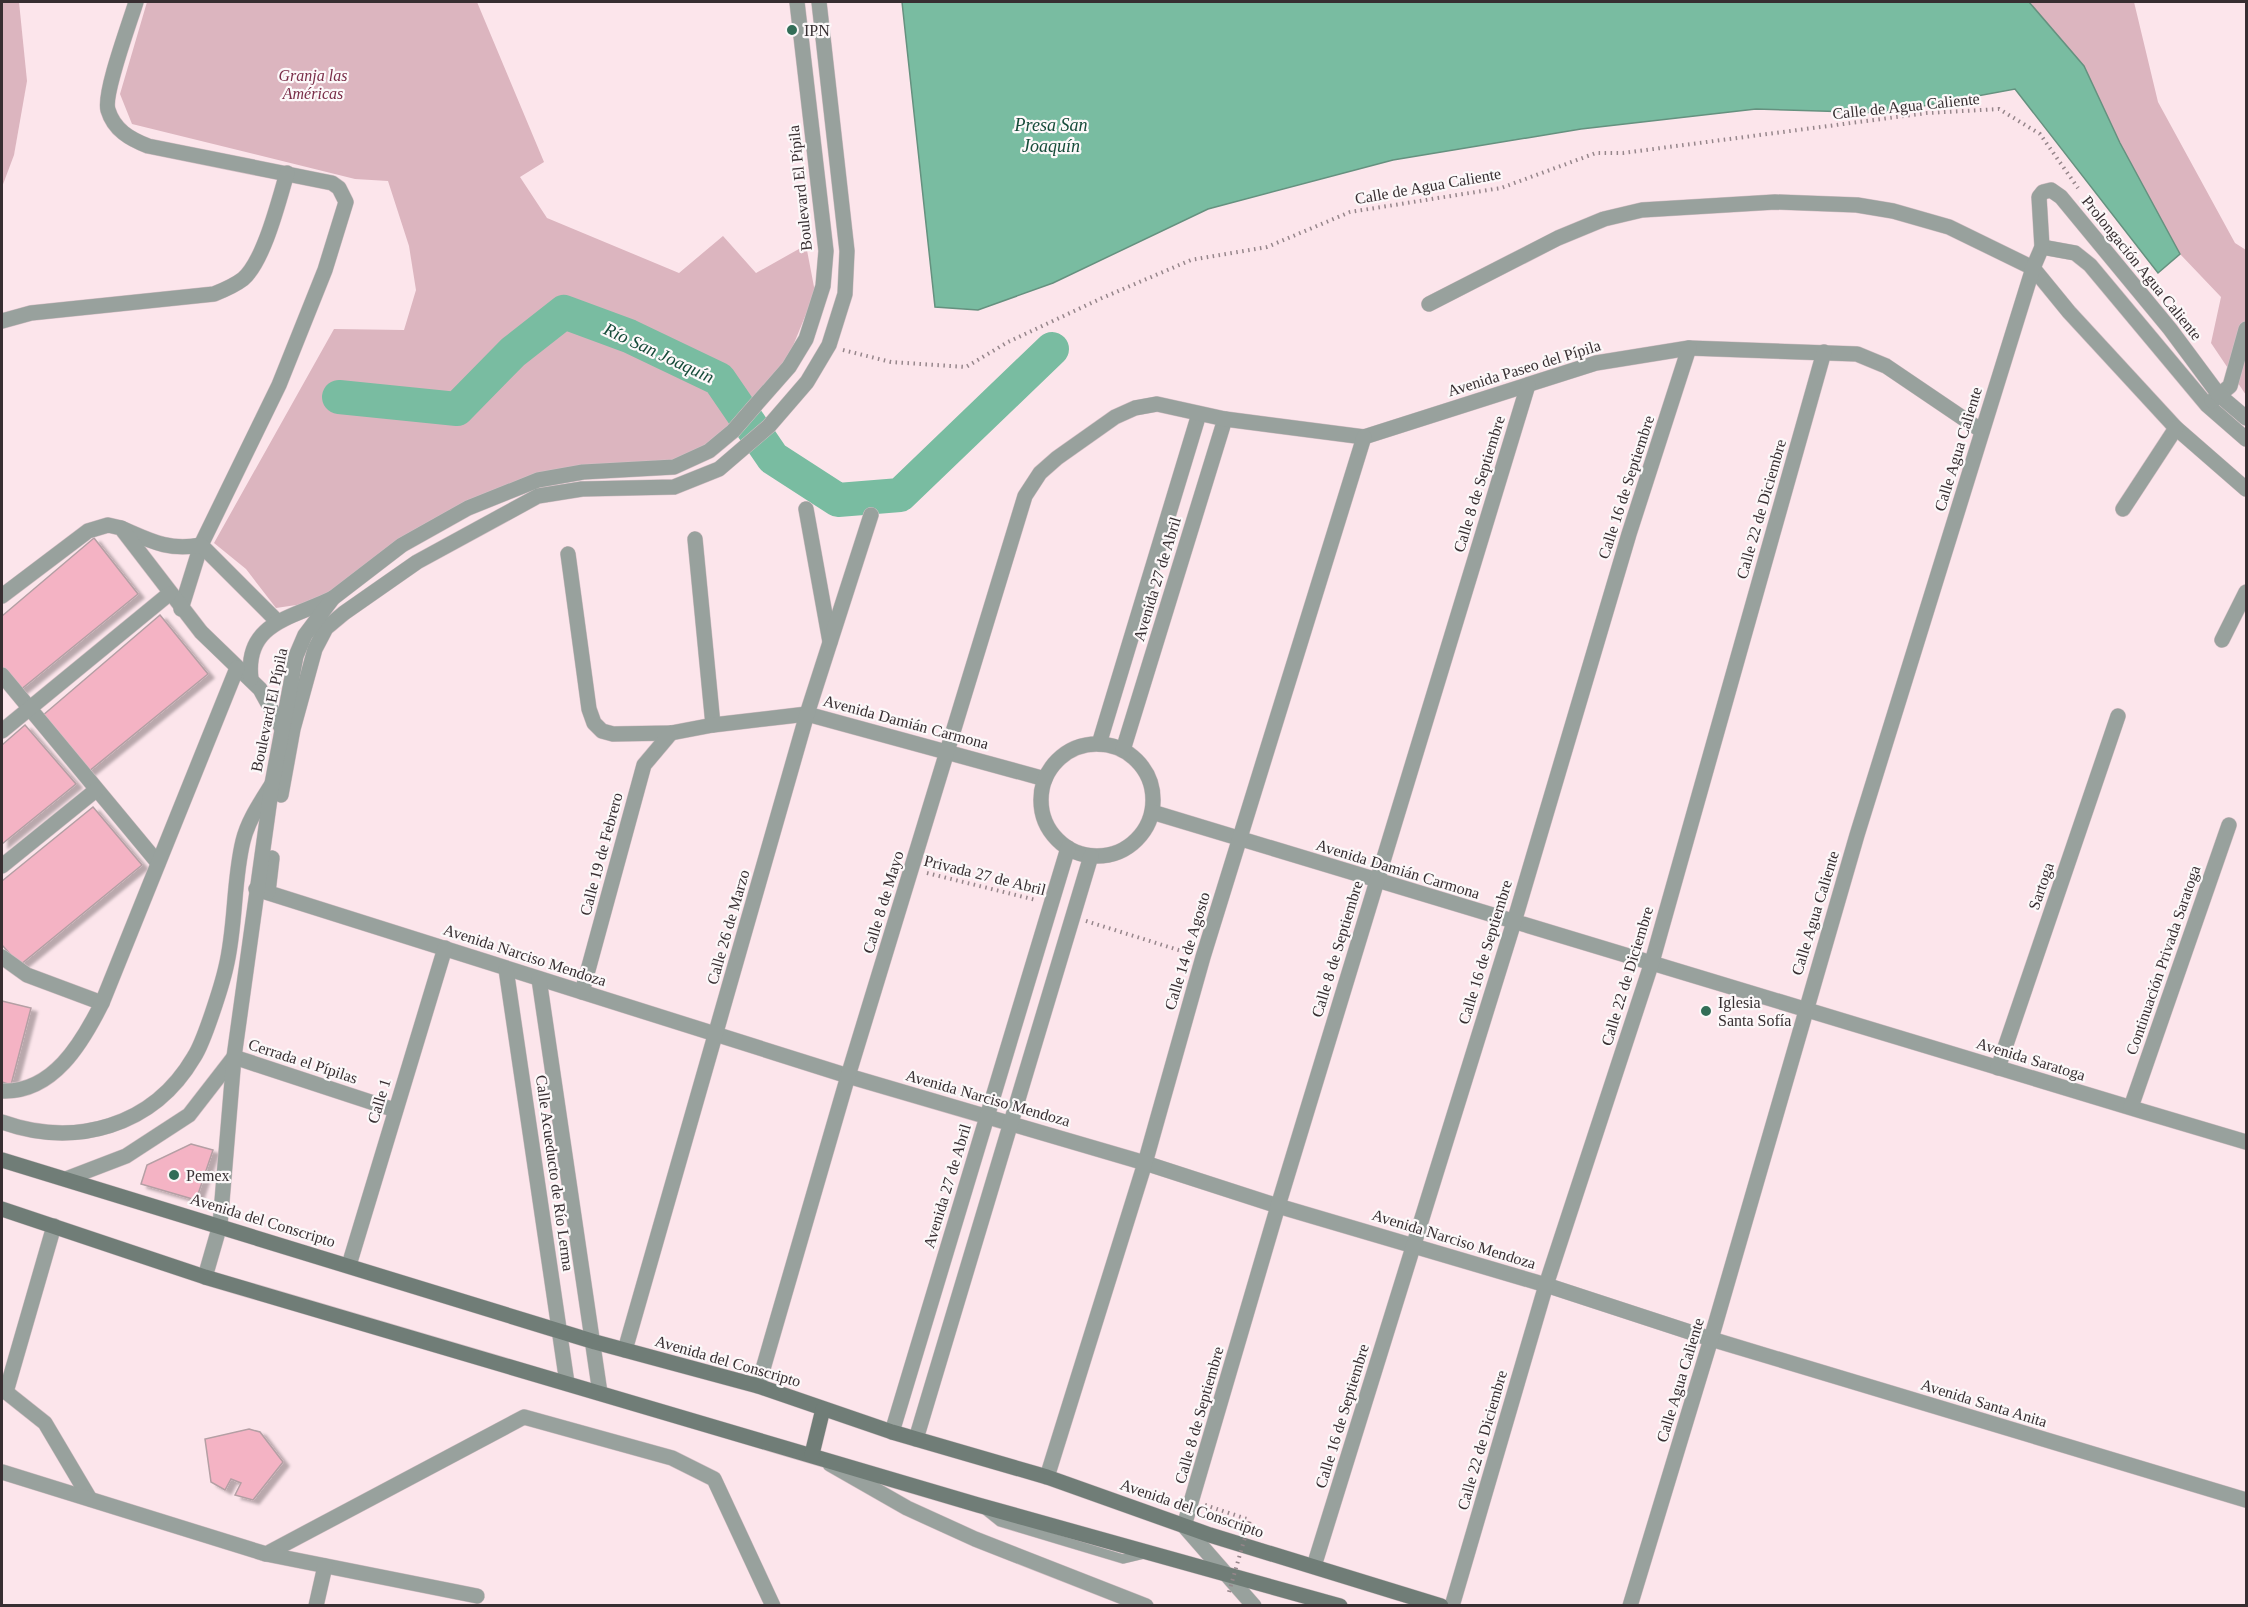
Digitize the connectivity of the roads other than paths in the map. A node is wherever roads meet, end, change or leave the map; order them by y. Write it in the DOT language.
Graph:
graph roads {
  1 [pos="136,2"];
  2 [pos="797,2"];
  3 [pos="819,2"];
  4 [pos="287,173"];
  5 [pos="2042,247"];
  6 [pos="2033,268"];
  7 [pos="1429,304"];
  8 [pos="2,321"];
  9 [pos="2247,329"];
  10 [pos="1689,348"];
  11 [pos="1824,352"];
  12 [pos="1528,385"];
  13 [pos="2213,400"];
  14 [pos="1199,414"];
  15 [pos="2247,418"];
  16 [pos="1225,419"];
  17 [pos="2176,428"];
  18 [pos="1982,431"];
  19 [pos="1364,437"];
  20 [pos="2247,438"];
  21 [pos="1072,447"];
  22 [pos="2247,489"];
  23 [pos="806,509"];
  24 [pos="2123,509"];
  25 [pos="871,515"];
  26 [pos="121,528"];
  27 [pos="695,539"];
  28 [pos="201,544"];
  29 [pos="568,554"];
  30 [pos="2247,592"];
  31 [pos="169,594"];
  32 [pos="2,596"];
  33 [pos="333,598"];
  34 [pos="181,609"];
  35 [pos="277,621"];
  36 [pos="2222,640"];
  37 [pos="831,645"];
  38 [pos="237,668"];
  39 [pos="2,675"];
  40 [pos="250,680"];
  41 [pos="29,708"];
  42 [pos="807,714"];
  43 [pos="2118,716"];
  44 [pos="713,725"];
  45 [pos="287,728"];
  46 [pos="2,731"];
  47 [pos="671,733"];
  48 [pos="1099,744"];
  49 [pos="1123,750"];
  50 [pos="947,751"];
  51 [pos="1045,779"];
  52 [pos="272,784"];
  53 [pos="96,790"];
  54 [pos="1152,812"];
  55 [pos="2229,825"];
  56 [pos="1241,839"];
  57 [pos="1068,848"];
  58 [pos="1091,856"];
  59 [pos="158,863"];
  60 [pos="2,866"];
  61 [pos="1377,882"];
  62 [pos="262,890"];
  63 [pos="1514,922"];
  64 [pos="445,948"];
  65 [pos="2,957"];
  66 [pos="1652,962"];
  67 [pos="506,969"];
  68 [pos="539,979"];
  69 [pos="582,992"];
  70 [pos="102,1003"];
  71 [pos="1806,1010"];
  72 [pos="716,1035"];
  73 [pos="234,1057"];
  74 [pos="1998,1068"];
  75 [pos="848,1076"];
  76 [pos="2,1091"];
  77 [pos="2130,1107"];
  78 [pos="394,1110"];
  79 [pos="987,1118"];
  80 [pos="2,1122"];
  81 [pos="1009,1123"];
  82 [pos="2247,1142"];
  83 [pos="2,1160"];
  84 [pos="1145,1163"];
  85 [pos="66,1179"];
  86 [pos="1278,1206"];
  87 [pos="2,1209"];
  88 [pos="220,1225"];
  89 [pos="54,1226"];
  90 [pos="1414,1246"];
  91 [pos="349,1265"];
  92 [pos="205,1277"];
  93 [pos="1546,1285"];
  94 [pos="560,1330"];
  95 [pos="1711,1339"];
  96 [pos="595,1342"];
  97 [pos="625,1350"];
  98 [pos="567,1383"];
  99 [pos="758,1386"];
  100 [pos="4,1392"];
  101 [pos="600,1393"];
  102 [pos="823,1409"];
  103 [pos="891,1432"];
  104 [pos="916,1439"];
  105 [pos="812,1454"];
  106 [pos="2,1472"];
  107 [pos="1047,1476"];
  108 [pos="90,1499"];
  109 [pos="2247,1500"];
  110 [pos="1184,1526"];
  111 [pos="266,1554"];
  112 [pos="325,1566"];
  113 [pos="1314,1566"];
  114 [pos="1228,1575"];
  115 [pos="477,1596"];
  116 [pos="316,1605"];
  117 [pos="773,1605"];
  118 [pos="1146,1605"];
  119 [pos="1254,1605"];
  120 [pos="1340,1605"];
  121 [pos="1441,1605"];
  122 [pos="1452,1605"];
  123 [pos="1630,1605"];
  1 -- 4 [label="street"];
  2 -- 33 [label="street, Boulevard El Pípila"];
  3 -- 45 [label="street, Boulevard El Pípila"];
  4 -- 8 [label="street"];
  4 -- 28 [label="street"];
  5 -- 6 [label="street, Prolongación Agua Caliente"];
  5 -- 13 [label="street, Prolongación Agua Caliente"];
  5 -- 13 [label="street, Prolongación Agua Caliente"];
  6 -- 7 [label="street"];
  6 -- 17 [label="street"];
  6 -- 18 [label="street, Calle Agua Caliente"];
  9 -- 13 [label="street"];
  10 -- 11 [label="street, Avenida Paseo del Pípila"];
  10 -- 12 [label="street, Avenida Paseo del Pípila"];
  10 -- 63 [label="street, Calle 16 de Septiembre"];
  11 -- 18 [label="street, Avenida Paseo del Pípila"];
  11 -- 66 [label="street, Calle 22 de Diciembre"];
  12 -- 19 [label="street, Avenida Paseo del Pípila"];
  12 -- 61 [label="street, Calle 8 de Septiembre"];
  13 -- 15 [label="street, Prolongación Agua Caliente"];
  13 -- 20 [label="street, Prolongación Agua Caliente"];
  14 -- 16 [label="street, Avenida Paseo del Pípila"];
  14 -- 21 [label="street, Avenida Paseo del Pípila"];
  14 -- 48 [label="street, Avenida 27 de Abril"];
  16 -- 19 [label="street, Avenida Paseo del Pípila"];
  16 -- 49 [label="street, Avenida 27 de Abril"];
  17 -- 22 [label="street"];
  17 -- 24 [label="street"];
  18 -- 71 [label="street, Calle Agua Caliente"];
  19 -- 56 [label="street, Calle 14 de Agosto"];
  21 -- 50 [label="street, Calle 8 de Mayo"];
  23 -- 37 [label="street"];
  25 -- 37 [label="street, Calle 26 de Marzo"];
  26 -- 28 [label="street"];
  26 -- 31 [label="street"];
  26 -- 32 [label="street"];
  27 -- 44 [label="street"];
  28 -- 34 [label="street"];
  28 -- 35 [label="street"];
  29 -- 47 [label="street, Avenida Damián Carmona"];
  30 -- 36 [label="street"];
  31 -- 34 [label="street"];
  31 -- 41 [label="street"];
  33 -- 35 [label="street"];
  33 -- 45 [label="street, Boulevard El Pípila"];
  34 -- 38 [label="street"];
  35 -- 40 [label="street"];
  37 -- 42 [label="street, Calle 26 de Marzo"];
  38 -- 40 [label="street"];
  38 -- 59 [label="street"];
  39 -- 41 [label="street"];
  40 -- 45 [label="street"];
  41 -- 46 [label="street"];
  41 -- 53 [label="street"];
  42 -- 44 [label="street, Avenida Damián Carmona"];
  42 -- 50 [label="street, Avenida Damián Carmona"];
  42 -- 72 [label="street, Calle 26 de Marzo"];
  43 -- 74 [label="street, Sartoga"];
  44 -- 47 [label="street, Avenida Damián Carmona"];
  45 -- 52 [label="street, Boulevard El Pípila"];
  45 -- 62 [label="street, Boulevard El Pípila"];
  47 -- 69 [label="street, Calle 19 de Febrero"];
  48 -- 49 [label="street"];
  48 -- 51 [label="street"];
  49 -- 54 [label="street"];
  50 -- 51 [label="street, Avenida Damián Carmona"];
  50 -- 75 [label="street, Calle 8 de Mayo"];
  51 -- 57 [label="street"];
  52 -- 62 [label="street, Boulevard El Pípila"];
  52 -- 80 [label="street"];
  53 -- 59 [label="street"];
  53 -- 60 [label="street"];
  54 -- 56 [label="street, Avenida Damián Carmona"];
  54 -- 58 [label="street"];
  55 -- 77 [label="street, Continuación Privada Saratoga"];
  56 -- 61 [label="street, Avenida Damián Carmona"];
  56 -- 84 [label="street, Calle 14 de Agosto"];
  57 -- 58 [label="street"];
  57 -- 79 [label="street, Avenida 27 de Abril"];
  58 -- 81 [label="street"];
  59 -- 70 [label="street"];
  61 -- 63 [label="street, Avenida Damián Carmona"];
  61 -- 86 [label="street, Calle 8 de Septiembre"];
  62 -- 64 [label="street, Avenida Narciso Mendoza"];
  62 -- 73 [label="street, Boulevard El Pípila"];
  63 -- 66 [label="street, Avenida Damián Carmona"];
  63 -- 90 [label="street, Calle 16 de Septiembre"];
  64 -- 67 [label="street, Avenida Narciso Mendoza"];
  64 -- 78 [label="street, Calle 1"];
  65 -- 70 [label="street"];
  66 -- 71 [label="street, Avenida Damián Carmona"];
  66 -- 93 [label="street, Calle 22 de Diciembre"];
  67 -- 68 [label="street, Avenida Narciso Mendoza"];
  67 -- 94 [label="street, Calle Acueducto de Río Lerma"];
  68 -- 69 [label="street, Avenida Narciso Mendoza"];
  68 -- 96 [label="street, Calle Acueducto de Río Lerma"];
  69 -- 72 [label="street, Avenida Narciso Mendoza"];
  70 -- 76 [label="street"];
  71 -- 74 [label="street, Avenida Saratoga"];
  71 -- 95 [label="street, Calle Agua Caliente"];
  72 -- 75 [label="street, Avenida Narciso Mendoza"];
  72 -- 97 [label="street, Calle 26 de Marzo"];
  73 -- 78 [label="street, Cerrada el Pípilas"];
  73 -- 85 [label="street"];
  73 -- 88 [label="street, Boulevard El Pípila"];
  74 -- 77 [label="street, Avenida Saratoga"];
  75 -- 79 [label="street, Avenida Narciso Mendoza"];
  75 -- 99 [label="street, Calle 8 de Mayo"];
  77 -- 82 [label="street, Avenida Saratoga"];
  78 -- 91 [label="street, Calle 1"];
  79 -- 81 [label="street, Avenida Narciso Mendoza"];
  79 -- 103 [label="street, Avenida 27 de Abril"];
  81 -- 84 [label="street, Avenida Narciso Mendoza"];
  81 -- 104 [label="street"];
  83 -- 85 [label="main road, Avenida del Conscripto"];
  84 -- 86 [label="street, Avenida Narciso Mendoza"];
  84 -- 107 [label="street, Calle 14 de Agosto"];
  85 -- 88 [label="main road, Avenida del Conscripto"];
  86 -- 90 [label="street, Avenida Narciso Mendoza"];
  86 -- 110 [label="street, Calle 8 de Septiembre"];
  87 -- 89 [label="main road"];
  88 -- 91 [label="main road, Avenida del Conscripto"];
  88 -- 92 [label="street, Boulevard El Pípila"];
  89 -- 92 [label="main road"];
  89 -- 100 [label="street"];
  90 -- 93 [label="street, Avenida Narciso Mendoza"];
  90 -- 113 [label="street, Calle 16 de Septiembre"];
  91 -- 94 [label="main road, Avenida del Conscripto"];
  92 -- 98 [label="main road"];
  93 -- 95 [label="street, Avenida Narciso Mendoza"];
  93 -- 122 [label="street, Calle 22 de Diciembre"];
  94 -- 96 [label="main road, Avenida del Conscripto"];
  94 -- 98 [label="street, Calle Acueducto de Río Lerma"];
  95 -- 109 [label="street, Avenida Santa Anita"];
  95 -- 123 [label="street, Calle Agua Caliente"];
  96 -- 97 [label="main road, Avenida del Conscripto"];
  96 -- 101 [label="street, Calle Acueducto de Río Lerma"];
  97 -- 99 [label="main road, Avenida del Conscripto"];
  98 -- 101 [label="main road"];
  99 -- 102 [label="main road, Avenida del Conscripto"];
  100 -- 108 [label="street"];
  101 -- 105 [label="main road"];
  102 -- 103 [label="main road, Avenida del Conscripto"];
  102 -- 105 [label="main road"];
  103 -- 104 [label="main road, Avenida del Conscripto"];
  104 -- 107 [label="main road, Avenida del Conscripto"];
  105 -- 114 [label="main road"];
  105 -- 118 [label="street"];
  106 -- 108 [label="street"];
  107 -- 110 [label="main road, Avenida del Conscripto"];
  108 -- 111 [label="street"];
  110 -- 113 [label="main road, Avenida del Conscripto"];
  110 -- 114 [label="street"];
  111 -- 112 [label="street"];
  111 -- 117 [label="street"];
  112 -- 115 [label="street"];
  112 -- 116 [label="street"];
  113 -- 121 [label="main road, Avenida del Conscripto"];
  114 -- 119 [label="street"];
  114 -- 120 [label="main road"];
}
